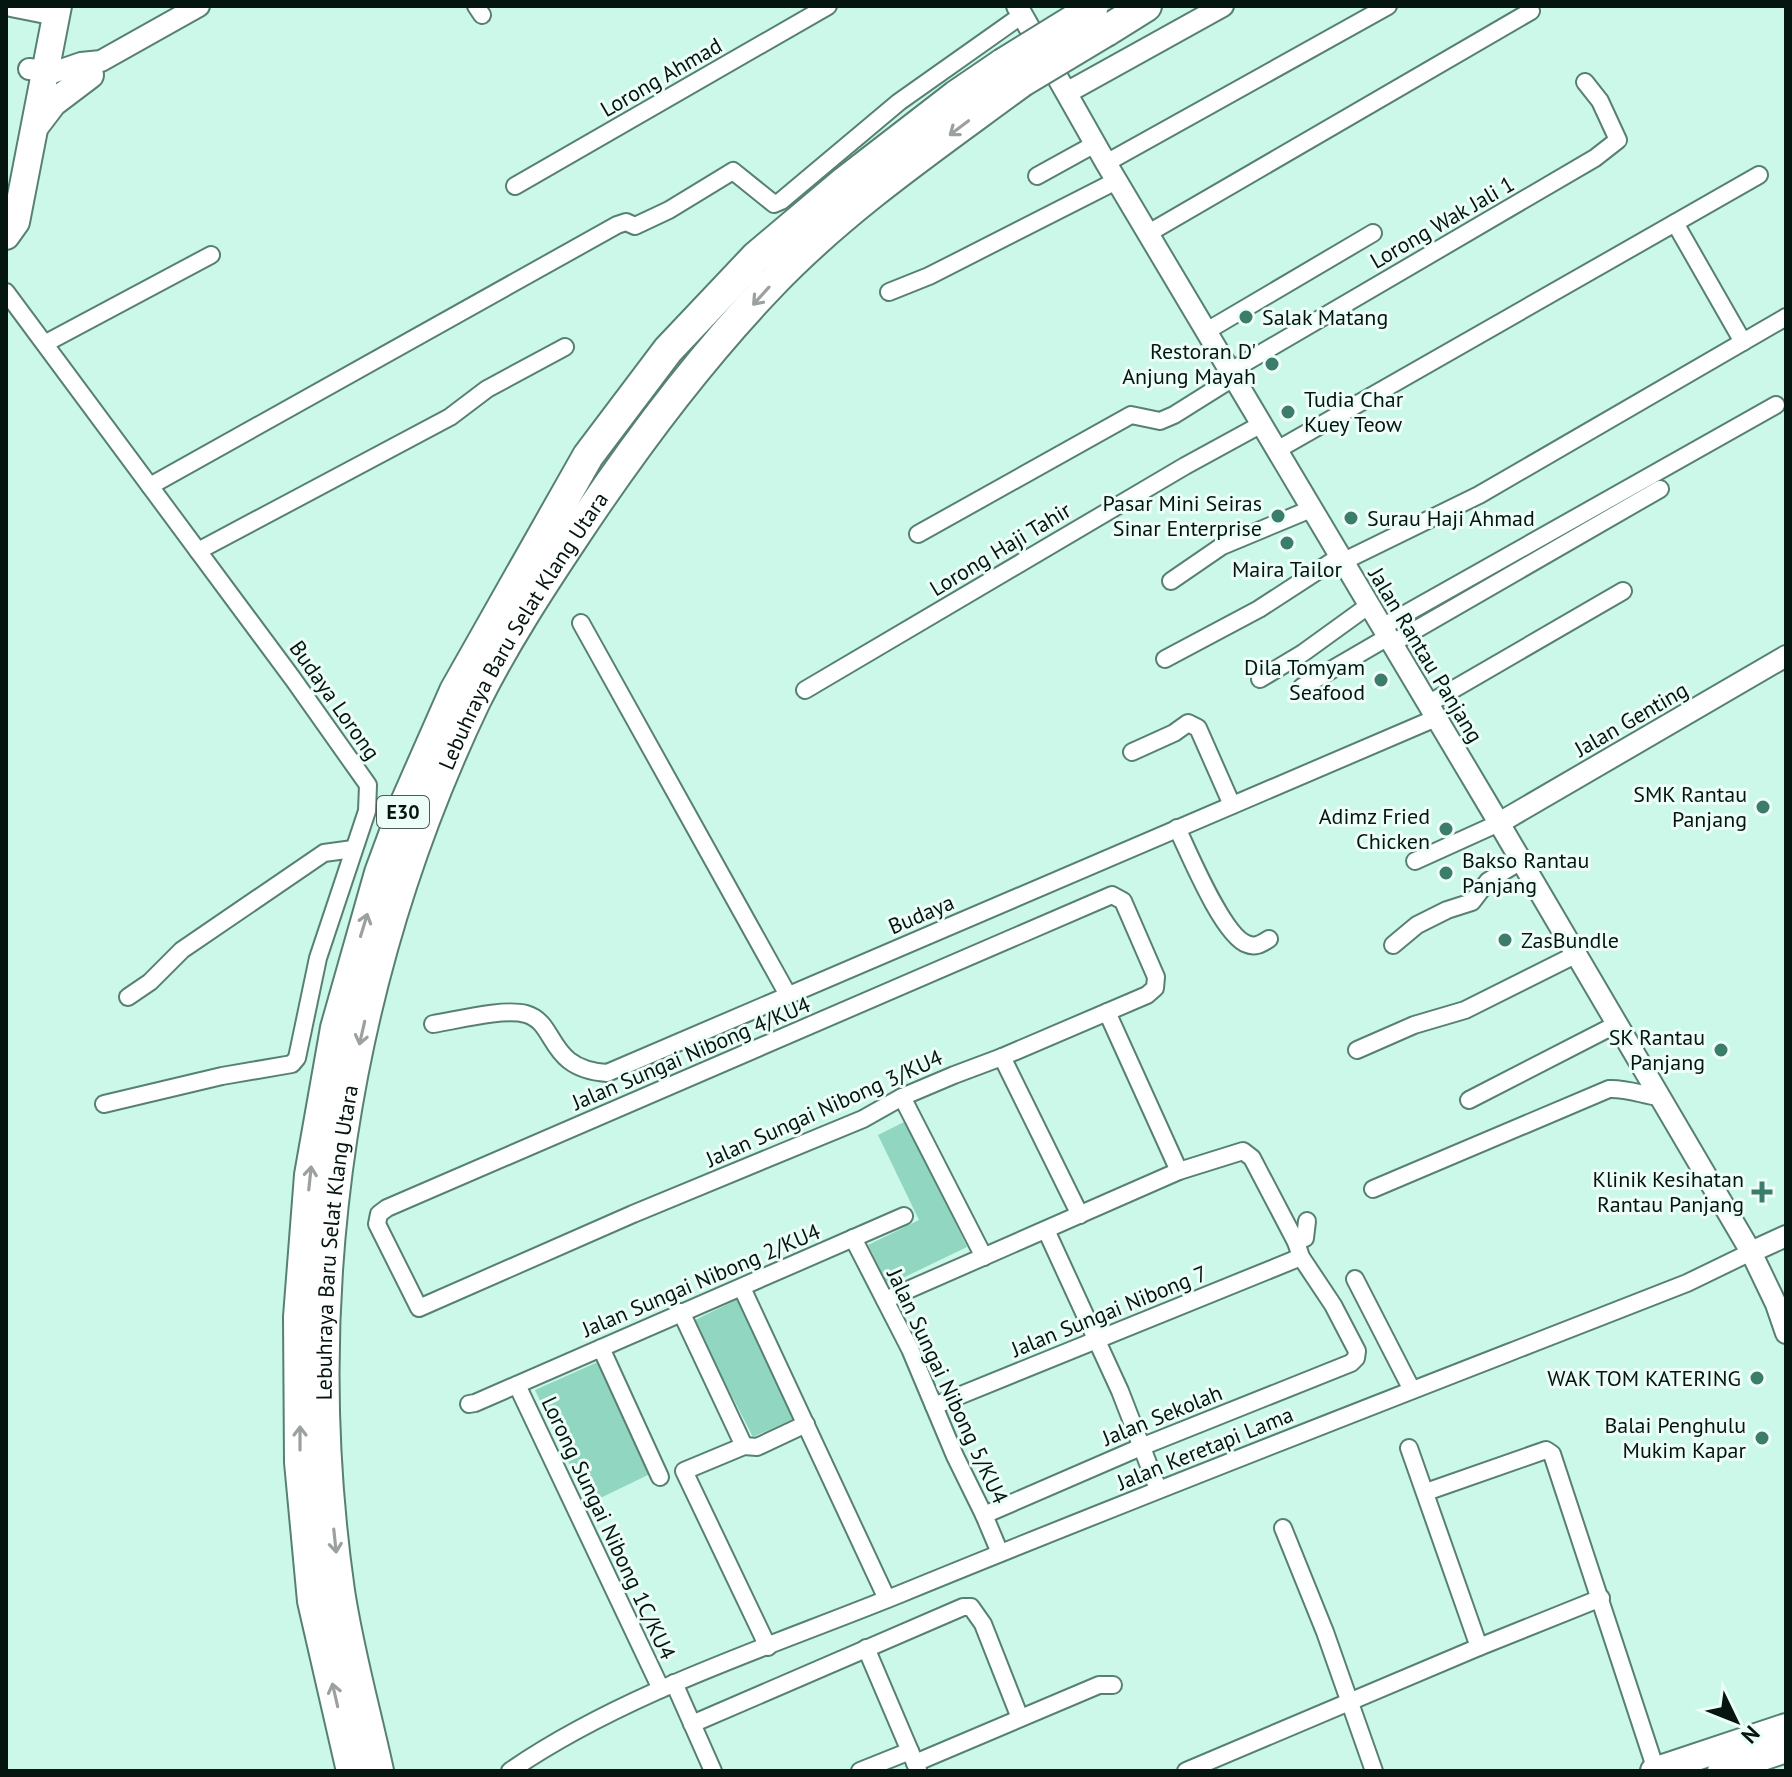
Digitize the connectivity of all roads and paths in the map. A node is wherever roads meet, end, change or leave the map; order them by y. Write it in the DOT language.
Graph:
graph roads {
  1 [pos="11,6"];
  2 [pos="199,6"];
  3 [pos="828,6"];
  4 [pos="1146,6"];
  5 [pos="1223,6"];
  6 [pos="1388,6"];
  7 [pos="48,10"];
  8 [pos="1020,10"];
  9 [pos="1531,11"];
  10 [pos="1098,15"];
  11 [pos="51,42"];
  12 [pos="91,66"];
  13 [pos="1012,73"];
  14 [pos="36,77"];
  15 [pos="1585,82"];
  16 [pos="1068,92"];
  17 [pos="35,128"];
  18 [pos="1095,144"];
  19 [pos="1111,172"];
  20 [pos="1759,175"];
  21 [pos="1037,176"];
  22 [pos="6,183"];
  23 [pos="515,186"];
  24 [pos="1675,223"];
  25 [pos="1373,233"];
  26 [pos="1147,234"];
  27 [pos="6,236"];
  28 [pos="211,255"];
  29 [pos="6,292"];
  30 [pos="889,292"];
  31 [pos="1786,317"];
  32 [pos="1205,332"];
  33 [pos="1743,342"];
  34 [pos="46,343"];
  35 [pos="565,347"];
  36 [pos="1231,375"];
  37 [pos="1776,405"];
  38 [pos="1260,425"];
  39 [pos="1277,450"];
  40 [pos="150,486"];
  41 [pos="1660,489"];
  42 [pos="1311,509"];
  43 [pos="918,534"];
  44 [pos="198,551"];
  45 [pos="1341,560"];
  46 [pos="1171,581"];
  47 [pos="1623,591"];
  48 [pos="1368,606"];
  49 [pos="581,623"];
  50 [pos="1387,636"];
  51 [pos="1786,656"];
  52 [pos="1165,659"];
  53 [pos="1260,679"];
  54 [pos="1302,687"];
  55 [pos="805,690"];
  56 [pos="1432,711"];
  57 [pos="1132,752"];
  58 [pos="1232,805"];
  59 [pos="1499,823"];
  60 [pos="1177,828"];
  61 [pos="353,849"];
  62 [pos="1415,861"];
  63 [pos="1521,861"];
  64 [pos="1118,897"];
  65 [pos="1269,939"];
  66 [pos="1393,945"];
  67 [pos="1575,955"];
  68 [pos="788,995"];
  69 [pos="128,997"];
  70 [pos="1107,1012"];
  71 [pos="433,1024"];
  72 [pos="1617,1024"];
  73 [pos="1357,1050"];
  74 [pos="1002,1057"];
  75 [pos="902,1097"];
  76 [pos="1659,1097"];
  77 [pos="1469,1100"];
  78 [pos="104,1104"];
  79 [pos="1179,1171"];
  80 [pos="1373,1189"];
  81 [pos="1080,1215"];
  82 [pos="904,1216"];
  83 [pos="1307,1221"];
  84 [pos="1046,1230"];
  85 [pos="1786,1236"];
  86 [pos="853,1238"];
  87 [pos="1299,1249"];
  88 [pos="1751,1252"];
  89 [pos="984,1257"];
  90 [pos="1355,1279"];
  91 [pos="742,1288"];
  92 [pos="885,1300"];
  93 [pos="419,1308"];
  94 [pos="681,1312"];
  95 [pos="1786,1333"];
  96 [pos="1097,1339"];
  97 [pos="601,1348"];
  98 [pos="517,1385"];
  99 [pos="1412,1390"];
  100 [pos="469,1404"];
  101 [pos="934,1406"];
  102 [pos="806,1424"];
  103 [pos="744,1446"];
  104 [pos="1141,1447"];
  105 [pos="1409,1448"];
  106 [pos="660,1477"];
  107 [pos="1158,1489"];
  108 [pos="1426,1492"];
  109 [pos="984,1515"];
  110 [pos="1283,1528"];
  111 [pos="1000,1553"];
  112 [pos="1601,1598"];
  113 [pos="887,1599"];
  114 [pos="768,1647"];
  115 [pos="1479,1647"];
  116 [pos="866,1648"];
  117 [pos="1113,1685"];
  118 [pos="667,1686"];
  119 [pos="1349,1703"];
  120 [pos="1020,1718"];
  121 [pos="692,1724"];
  122 [pos="1785,1747"];
  123 [pos="914,1762"];
  124 [pos="352,1771"];
  125 [pos="378,1771"];
  126 [pos="510,1771"];
  127 [pos="713,1771"];
  128 [pos="860,1771"];
  129 [pos="1186,1771"];
  130 [pos="1374,1771"];
  131 [pos="1655,1771"];
  132 [pos="1721,1771"];
  1 -- 7 [label="street"];
  2 -- 12 [label="street"];
  3 -- 23 [label="street, Lorong Ahmad"];
  4 -- 10 [label="highway, Lebuhraya Baru Selat Klang Utara / E30"];
  5 -- 16 [label="street"];
  6 -- 19 [label="street"];
  7 -- 11 [label="highway"];
  7 -- 14 [label="highway"];
  8 -- 16 [label="street, Jalan Rantau Panjang"];
  8 -- 40 [label="street"];
  9 -- 26 [label="street"];
  10 -- 13 [label="highway, Lebuhraya Baru Selat Klang Utara / E30, bridge"];
  11 -- 12 [label="highway"];
  11 -- 14 [label="highway"];
  12 -- 14 [label="street"];
  12 -- 17 [label="highway"];
  124 -- 13 [label="highway, Lebuhraya Baru Selat Klang Utara / E30, one-way"];
  13 -- 125 [label="highway, Lebuhraya Baru Selat Klang Utara / E30, one-way"];
  14 -- 17 [label="highway"];
  14 -- 22 [label="highway"];
  15 -- 36 [label="street, Lorong Wak Jali 1"];
  16 -- 18 [label="street, Jalan Rantau Panjang"];
  17 -- 27 [label="highway"];
  18 -- 19 [label="street, Jalan Rantau Panjang"];
  18 -- 21 [label="street"];
  19 -- 26 [label="street, Jalan Rantau Panjang"];
  19 -- 30 [label="street"];
  20 -- 24 [label="street"];
  24 -- 33 [label="street"];
  24 -- 39 [label="street"];
  25 -- 32 [label="street"];
  26 -- 32 [label="street, Jalan Rantau Panjang"];
  28 -- 34 [label="street"];
  29 -- 34 [label="street, Budaya Lorong"];
  31 -- 33 [label="street"];
  32 -- 36 [label="street, Jalan Rantau Panjang"];
  33 -- 45 [label="street"];
  34 -- 40 [label="street, Budaya Lorong"];
  35 -- 44 [label="street"];
  36 -- 38 [label="street, Jalan Rantau Panjang"];
  36 -- 43 [label="street"];
  37 -- 50 [label="street"];
  38 -- 39 [label="street, Jalan Rantau Panjang"];
  38 -- 55 [label="street, Lorong Haji Tahir"];
  39 -- 42 [label="street, Jalan Rantau Panjang"];
  40 -- 44 [label="street, Budaya Lorong"];
  41 -- 50 [label="street"];
  42 -- 45 [label="street, Jalan Rantau Panjang"];
  42 -- 46 [label="street"];
  44 -- 61 [label="street, Budaya Lorong"];
  45 -- 48 [label="street, Jalan Rantau Panjang"];
  45 -- 52 [label="street"];
  47 -- 56 [label="street, Budaya"];
  48 -- 50 [label="street, Jalan Rantau Panjang"];
  48 -- 53 [label="street"];
  49 -- 68 [label="street"];
  50 -- 54 [label="street"];
  50 -- 56 [label="street, Jalan Rantau Panjang"];
  51 -- 59 [label="street, Jalan Genting"];
  56 -- 58 [label="street, Budaya"];
  56 -- 59 [label="street, Jalan Rantau Panjang"];
  57 -- 58 [label="street"];
  58 -- 60 [label="street, Budaya"];
  59 -- 62 [label="street"];
  59 -- 63 [label="street, Jalan Rantau Panjang"];
  60 -- 65 [label="street"];
  60 -- 68 [label="street, Budaya"];
  61 -- 69 [label="street"];
  61 -- 78 [label="street, Budaya Lorong"];
  63 -- 66 [label="street"];
  63 -- 67 [label="street, Jalan Rantau Panjang"];
  64 -- 70 [label="street, Jalan Sungai Nibong 3/KU4"];
  64 -- 93 [label="street, Jalan Sungai Nibong 4/KU4"];
  67 -- 72 [label="street, Jalan Rantau Panjang"];
  67 -- 73 [label="street"];
  68 -- 71 [label="street, Budaya"];
  70 -- 74 [label="street, Jalan Sungai Nibong 3/KU4"];
  70 -- 79 [label="street"];
  72 -- 76 [label="street, Jalan Rantau Panjang"];
  72 -- 77 [label="street"];
  74 -- 75 [label="street, Jalan Sungai Nibong 3/KU4"];
  74 -- 81 [label="street"];
  75 -- 89 [label="street"];
  75 -- 93 [label="street, Jalan Sungai Nibong 3/KU4"];
  76 -- 80 [label="street"];
  76 -- 88 [label="street, Jalan Rantau Panjang"];
  79 -- 81 [label="street"];
  79 -- 87 [label="street"];
  81 -- 84 [label="street"];
  82 -- 86 [label="street, Jalan Sungai Nibong 2/KU4"];
  83 -- 87 [label="street"];
  84 -- 89 [label="street"];
  84 -- 96 [label="street"];
  85 -- 88 [label="street"];
  86 -- 91 [label="street, Jalan Sungai Nibong 2/KU4"];
  86 -- 92 [label="street, Jalan Sungai Nibong 5/KU4"];
  87 -- 96 [label="street, Jalan Sungai Nibong 7"];
  87 -- 104 [label="street, Jalan Sekolah"];
  88 -- 95 [label="street, Jalan Rantau Panjang"];
  88 -- 99 [label="street, Jalan Keretapi Lama"];
  89 -- 92 [label="street"];
  90 -- 99 [label="street"];
  91 -- 94 [label="street, Jalan Sungai Nibong 2/KU4"];
  91 -- 102 [label="street"];
  92 -- 101 [label="street, Jalan Sungai Nibong 5/KU4"];
  94 -- 97 [label="street, Jalan Sungai Nibong 2/KU4"];
  94 -- 103 [label="street"];
  96 -- 101 [label="street, Jalan Sungai Nibong 7"];
  96 -- 104 [label="street"];
  97 -- 98 [label="street, Jalan Sungai Nibong 2/KU4"];
  97 -- 106 [label="street"];
  98 -- 100 [label="street, Jalan Sungai Nibong 2/KU4"];
  98 -- 118 [label="street, Lorong Sungai Nibong 1C/KU4"];
  99 -- 107 [label="street, Jalan Keretapi Lama"];
  101 -- 109 [label="street, Jalan Sungai Nibong 5/KU4"];
  102 -- 103 [label="street"];
  102 -- 113 [label="street"];
  103 -- 114 [label="street"];
  104 -- 107 [label="street"];
  104 -- 109 [label="street, Jalan Sekolah"];
  105 -- 108 [label="street"];
  107 -- 111 [label="street, Jalan Keretapi Lama"];
  108 -- 112 [label="street"];
  108 -- 115 [label="street"];
  109 -- 111 [label="street, Jalan Sungai Nibong 5/KU4"];
  110 -- 119 [label="street"];
  111 -- 113 [label="street, Jalan Keretapi Lama"];
  112 -- 115 [label="street"];
  112 -- 131 [label="street"];
  113 -- 114 [label="street, Jalan Keretapi Lama"];
  114 -- 118 [label="street, Jalan Keretapi Lama"];
  115 -- 119 [label="street"];
  116 -- 120 [label="street"];
  116 -- 121 [label="street"];
  116 -- 123 [label="street"];
  117 -- 120 [label="street"];
  118 -- 121 [label="street, Lorong Sungai Nibong 1C/KU4"];
  118 -- 126 [label="street, Jalan Keretapi Lama"];
  119 -- 129 [label="street"];
  119 -- 130 [label="street"];
  120 -- 123 [label="street"];
  121 -- 127 [label="street, Lorong Sungai Nibong 1C/KU4"];
  122 -- 131 [label="highway"];
  122 -- 132 [label="highway"];
  123 -- 128 [label="street"];
}
